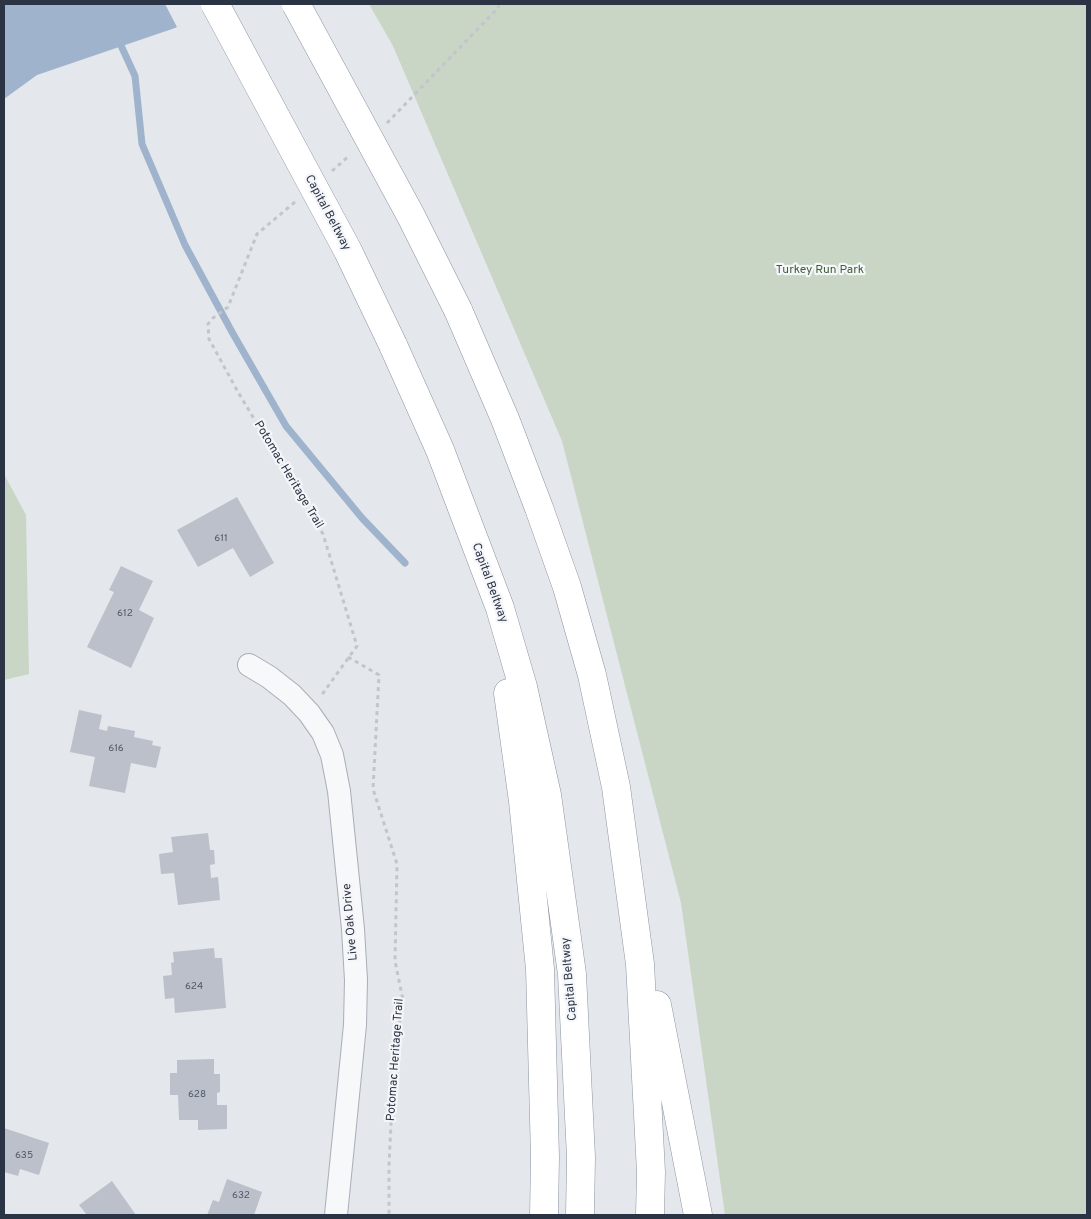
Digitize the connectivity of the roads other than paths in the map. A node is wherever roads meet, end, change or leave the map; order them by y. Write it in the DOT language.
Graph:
graph roads {
  1 [pos="215,4"];
  2 [pos="296,4"];
  3 [pos="475,545"];
  4 [pos="249,665"];
  5 [pos="616,787"];
  6 [pos="336,1215"];
  7 [pos="544,1215"];
  8 [pos="580,1215"];
  9 [pos="650,1215"];
  10 [pos="698,1215"];
  1 -- 3 [label="highway, Capital Beltway, bridge"];
  2 -- 5 [label="highway, bridge"];
  3 -- 7 [label="highway"];
  3 -- 8 [label="highway, Capital Beltway"];
  4 -- 6 [label="street, Live Oak Drive"];
  5 -- 9 [label="highway"];
  5 -- 10 [label="highway"];
}
